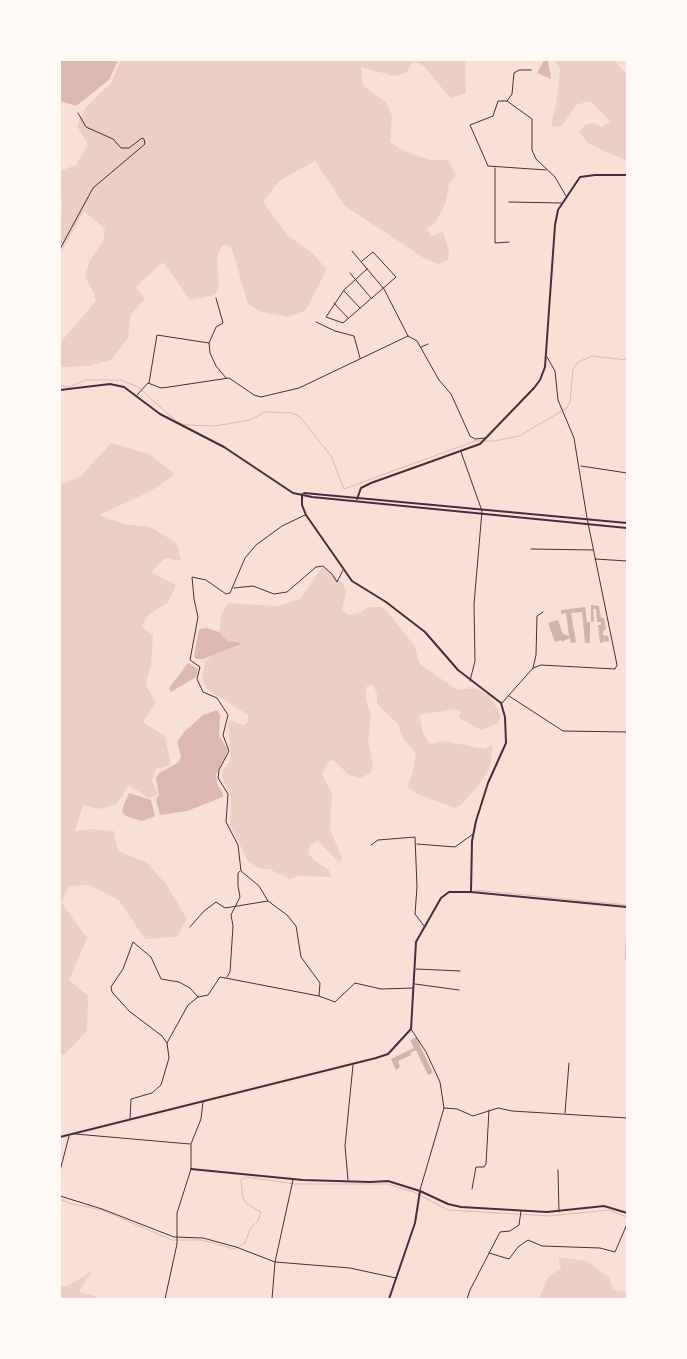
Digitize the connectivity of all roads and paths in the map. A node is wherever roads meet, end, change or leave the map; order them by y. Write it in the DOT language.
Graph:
graph roads {
  1 [pos="531,70"];
  2 [pos="507,101"];
  3 [pos="78,112"];
  4 [pos="495,167"];
  5 [pos="546,170"];
  6 [pos="627,175"];
  7 [pos="566,196"];
  8 [pos="509,202"];
  9 [pos="562,203"];
  10 [pos="509,242"];
  11 [pos="60,249"];
  12 [pos="352,251"];
  13 [pos="361,262"];
  14 [pos="367,268"];
  15 [pos="350,273"];
  16 [pos="355,280"];
  17 [pos="384,289"];
  18 [pos="344,290"];
  19 [pos="216,298"];
  20 [pos="372,298"];
  21 [pos="334,303"];
  22 [pos="360,309"];
  23 [pos="348,319"];
  24 [pos="316,322"];
  25 [pos="408,336"];
  26 [pos="210,343"];
  27 [pos="428,344"];
  28 [pos="420,347"];
  29 [pos="546,355"];
  30 [pos="360,359"];
  31 [pos="226,378"];
  32 [pos="148,383"];
  33 [pos="60,390"];
  34 [pos="137,395"];
  35 [pos="486,438"];
  36 [pos="461,452"];
  37 [pos="580,466"];
  38 [pos="627,473"];
  39 [pos="302,494"];
  40 [pos="357,497"];
  41 [pos="356,501"];
  42 [pos="482,510"];
  43 [pos="482,514"];
  44 [pos="306,515"];
  45 [pos="587,520"];
  46 [pos="627,523"];
  47 [pos="588,524"];
  48 [pos="627,528"];
  49 [pos="531,549"];
  50 [pos="594,550"];
  51 [pos="595,559"];
  52 [pos="627,561"];
  53 [pos="343,570"];
  54 [pos="233,588"];
  55 [pos="543,612"];
  56 [pos="533,668"];
  57 [pos="470,681"];
  58 [pos="509,696"];
  59 [pos="501,703"];
  60 [pos="627,732"];
  61 [pos="473,834"];
  62 [pos="416,844"];
  63 [pos="371,845"];
  64 [pos="241,871"];
  65 [pos="471,892"];
  66 [pos="268,901"];
  67 [pos="235,906"];
  68 [pos="627,907"];
  69 [pos="424,927"];
  70 [pos="190,928"];
  71 [pos="414,969"];
  72 [pos="460,971"];
  73 [pos="226,978"];
  74 [pos="413,984"];
  75 [pos="412,988"];
  76 [pos="459,990"];
  77 [pos="319,996"];
  78 [pos="198,997"];
  79 [pos="411,1029"];
  80 [pos="166,1043"];
  81 [pos="569,1063"];
  82 [pos="353,1064"];
  83 [pos="203,1101"];
  84 [pos="444,1108"];
  85 [pos="489,1110"];
  86 [pos="565,1114"];
  87 [pos="627,1118"];
  88 [pos="130,1119"];
  89 [pos="75,1134"];
  90 [pos="69,1135"];
  91 [pos="60,1138"];
  92 [pos="191,1144"];
  93 [pos="191,1170"];
  94 [pos="558,1170"];
  95 [pos="60,1171"];
  96 [pos="293,1179"];
  97 [pos="348,1181"];
  98 [pos="472,1189"];
  99 [pos="420,1191"];
  100 [pos="60,1196"];
  101 [pos="521,1211"];
  102 [pos="559,1212"];
  103 [pos="627,1213"];
  104 [pos="627,1224"];
  105 [pos="177,1237"];
  106 [pos="489,1253"];
  107 [pos="275,1262"];
  108 [pos="397,1278"];
  109 [pos="165,1299"];
  110 [pos="272,1299"];
  111 [pos="389,1299"];
  112 [pos="467,1299"];
  1 -- 2 [label="street"];
  2 -- 4 [label="street"];
  2 -- 5 [label="street"];
  3 -- 11 [label="street"];
  4 -- 5 [label="street"];
  4 -- 10 [label="street"];
  5 -- 7 [label="street"];
  6 -- 7 [label="main road"];
  7 -- 9 [label="main road"];
  8 -- 9 [label="street"];
  9 -- 29 [label="main road"];
  12 -- 13 [label="street"];
  13 -- 14 [label="street"];
  13 -- 17 [label="street"];
  14 -- 16 [label="street"];
  14 -- 17 [label="street"];
  15 -- 16 [label="street"];
  16 -- 18 [label="street"];
  16 -- 20 [label="street"];
  17 -- 20 [label="street"];
  17 -- 25 [label="street"];
  18 -- 21 [label="street"];
  18 -- 22 [label="street"];
  19 -- 26 [label="street"];
  20 -- 22 [label="street"];
  21 -- 23 [label="street"];
  21 -- 23 [label="street"];
  22 -- 23 [label="street"];
  24 -- 30 [label="street"];
  25 -- 28 [label="street"];
  25 -- 30 [label="street"];
  26 -- 31 [label="street"];
  26 -- 32 [label="street"];
  27 -- 28 [label="street"];
  28 -- 35 [label="street"];
  29 -- 35 [label="main road"];
  29 -- 37 [label="street"];
  30 -- 31 [label="street"];
  31 -- 32 [label="street"];
  32 -- 34 [label="street"];
  33 -- 34 [label="main road"];
  34 -- 39 [label="main road"];
  35 -- 36 [label="main road"];
  36 -- 40 [label="main road"];
  36 -- 42 [label="street"];
  37 -- 38 [label="street"];
  37 -- 45 [label="street"];
  39 -- 40 [label="main road"];
  39 -- 41 [label="main road"];
  39 -- 44 [label="main road"];
  40 -- 41 [label="main road"];
  40 -- 42 [label="main road"];
  41 -- 43 [label="main road"];
  42 -- 43 [label="street"];
  42 -- 45 [label="main road"];
  43 -- 47 [label="main road"];
  43 -- 57 [label="street"];
  44 -- 53 [label="main road"];
  44 -- 54 [label="street"];
  45 -- 46 [label="main road"];
  45 -- 47 [label="street"];
  47 -- 48 [label="main road"];
  47 -- 50 [label="street"];
  49 -- 50 [label="street"];
  50 -- 51 [label="street"];
  51 -- 52 [label="street"];
  51 -- 56 [label="street"];
  53 -- 54 [label="street"];
  53 -- 57 [label="main road"];
  54 -- 64 [label="street"];
  55 -- 56 [label="street"];
  56 -- 58 [label="street"];
  57 -- 59 [label="main road"];
  58 -- 59 [label="street"];
  58 -- 60 [label="street"];
  59 -- 61 [label="main road"];
  61 -- 62 [label="street"];
  61 -- 65 [label="main road"];
  62 -- 63 [label="street"];
  62 -- 69 [label="street"];
  64 -- 66 [label="street"];
  64 -- 67 [label="street"];
  65 -- 68 [label="main road"];
  65 -- 69 [label="main road"];
  66 -- 67 [label="street"];
  66 -- 77 [label="street"];
  67 -- 70 [label="street"];
  67 -- 73 [label="street"];
  69 -- 71 [label="main road"];
  71 -- 72 [label="street"];
  71 -- 74 [label="main road"];
  73 -- 77 [label="street"];
  73 -- 78 [label="street"];
  74 -- 75 [label="main road"];
  74 -- 76 [label="street"];
  75 -- 77 [label="street"];
  75 -- 79 [label="main road"];
  78 -- 80 [label="street"];
  78 -- 80 [label="street"];
  79 -- 82 [label="main road"];
  79 -- 84 [label="street"];
  80 -- 88 [label="street"];
  81 -- 86 [label="street"];
  82 -- 83 [label="main road"];
  82 -- 97 [label="street"];
  83 -- 88 [label="main road"];
  83 -- 92 [label="street"];
  84 -- 85 [label="street"];
  84 -- 99 [label="street"];
  85 -- 86 [label="street"];
  85 -- 98 [label="street"];
  86 -- 87 [label="street"];
  88 -- 89 [label="main road"];
  89 -- 90 [label="main road"];
  89 -- 92 [label="street"];
  90 -- 91 [label="main road"];
  90 -- 95 [label="street"];
  92 -- 93 [label="street"];
  93 -- 96 [label="main road"];
  93 -- 105 [label="street"];
  94 -- 102 [label="street"];
  96 -- 97 [label="main road"];
  96 -- 107 [label="street"];
  97 -- 99 [label="main road"];
  99 -- 101 [label="main road"];
  99 -- 108 [label="main road"];
  100 -- 105 [label="street"];
  101 -- 102 [label="main road"];
  101 -- 106 [label="street"];
  102 -- 103 [label="main road"];
  104 -- 106 [label="street"];
  105 -- 107 [label="street"];
  105 -- 109 [label="street"];
  106 -- 112 [label="street"];
  107 -- 108 [label="street"];
  107 -- 110 [label="street"];
  108 -- 111 [label="main road"];
}
